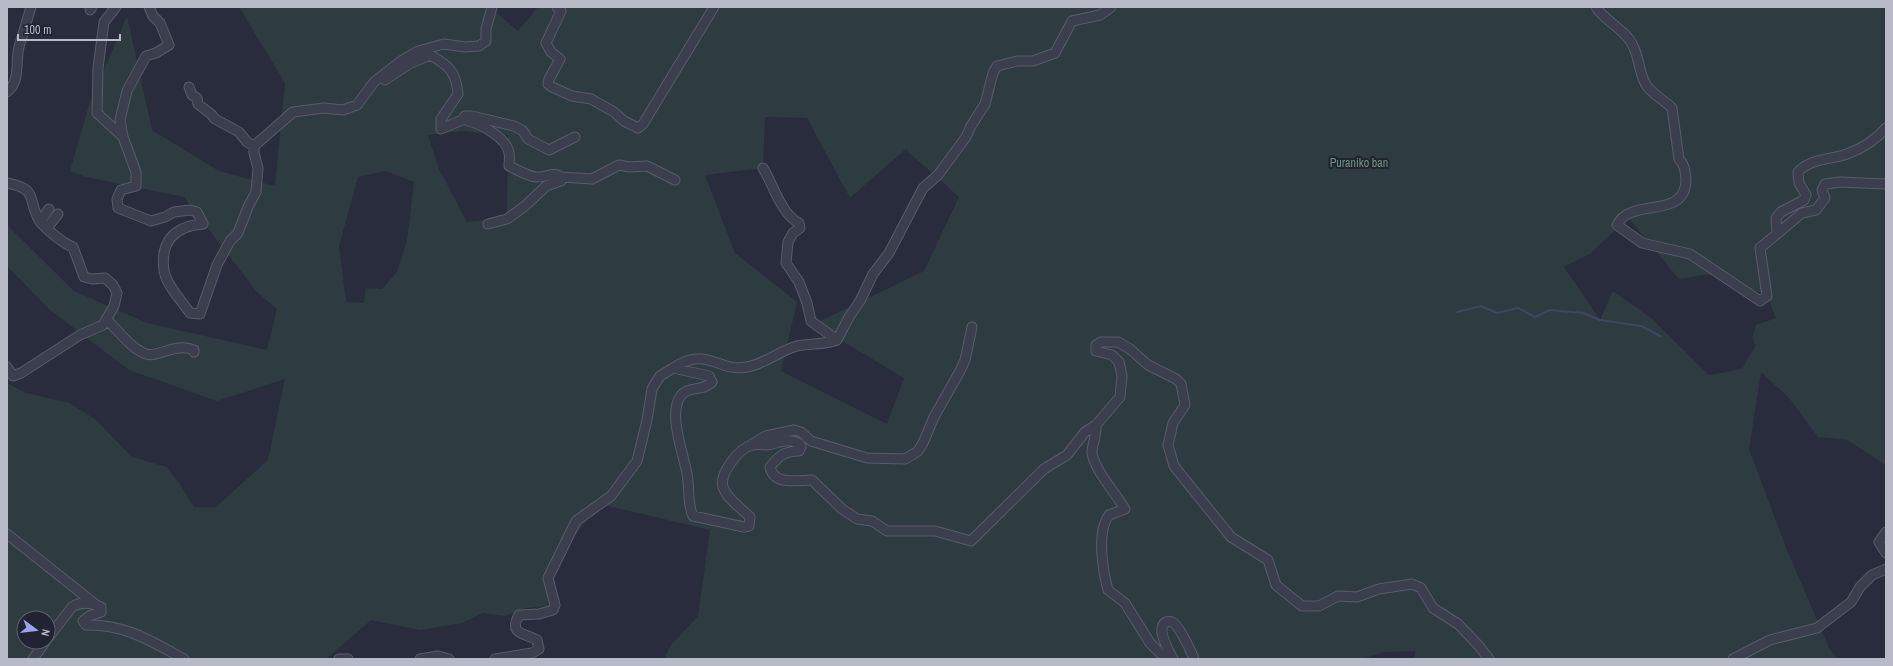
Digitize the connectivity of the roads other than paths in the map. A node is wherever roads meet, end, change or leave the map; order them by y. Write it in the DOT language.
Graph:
graph roads {
  1 [pos="31,7"];
  2 [pos="116,7"];
  3 [pos="149,7"];
  4 [pos="492,7"];
  5 [pos="557,7"];
  6 [pos="714,7"];
  7 [pos="1111,7"];
  8 [pos="1596,7"];
  9 [pos="377,80"];
  10 [pos="189,87"];
  11 [pos="7,92"];
  12 [pos="462,120"];
  13 [pos="1886,128"];
  14 [pos="123,137"];
  15 [pos="575,137"];
  16 [pos="254,146"];
  17 [pos="763,168"];
  18 [pos="561,177"];
  19 [pos="675,180"];
  20 [pos="7,183"];
  21 [pos="1886,184"];
  22 [pos="49,209"];
  23 [pos="58,214"];
  24 [pos="40,222"];
  25 [pos="488,224"];
  26 [pos="47,228"];
  27 [pos="1777,234"];
  28 [pos="106,319"];
  29 [pos="972,327"];
  30 [pos="837,340"];
  31 [pos="194,352"];
  32 [pos="7,367"];
  33 [pos="673,368"];
  34 [pos="1096,425"];
  35 [pos="751,445"];
  36 [pos="1886,532"];
  37 [pos="7,534"];
  38 [pos="1886,553"];
  39 [pos="1886,569"];
  40 [pos="96,605"];
  41 [pos="56,628"];
  42 [pos="39,650"];
  43 [pos="33,659"];
  44 [pos="184,659"];
  45 [pos="339,659"];
  46 [pos="348,659"];
  47 [pos="420,659"];
  48 [pos="449,659"];
  49 [pos="495,659"];
  50 [pos="1172,659"];
  51 [pos="1194,659"];
  52 [pos="1489,659"];
  53 [pos="1733,659"];
  1 -- 11 [label="street"];
  2 -- 14 [label="street"];
  3 -- 14 [label="street"];
  4 -- 9 [label="street"];
  5 -- 6 [label="street"];
  7 -- 30 [label="street"];
  8 -- 27 [label="street"];
  9 -- 12 [label="street"];
  9 -- 16 [label="street"];
  10 -- 16 [label="street"];
  12 -- 15 [label="street"];
  12 -- 18 [label="street"];
  13 -- 27 [label="street"];
  14 -- 16 [label="street"];
  17 -- 30 [label="street"];
  18 -- 19 [label="street"];
  18 -- 25 [label="street"];
  20 -- 24 [label="street"];
  21 -- 27 [label="street"];
  22 -- 24 [label="street"];
  23 -- 26 [label="street"];
  24 -- 26 [label="street"];
  26 -- 28 [label="street"];
  28 -- 31 [label="street"];
  28 -- 32 [label="street"];
  29 -- 35 [label="street"];
  30 -- 33 [label="street"];
  33 -- 35 [label="street"];
  33 -- 49 [label="street"];
  34 -- 35 [label="street"];
  34 -- 50 [label="street"];
  34 -- 52 [label="street"];
  36 -- 38 [label="street"];
  37 -- 40 [label="street"];
  39 -- 53 [label="street"];
  40 -- 41 [label="street"];
  40 -- 44 [label="street"];
  42 -- 43 [label="street"];
  45 -- 46 [label="street"];
  47 -- 48 [label="street"];
  50 -- 51 [label="street"];
}
